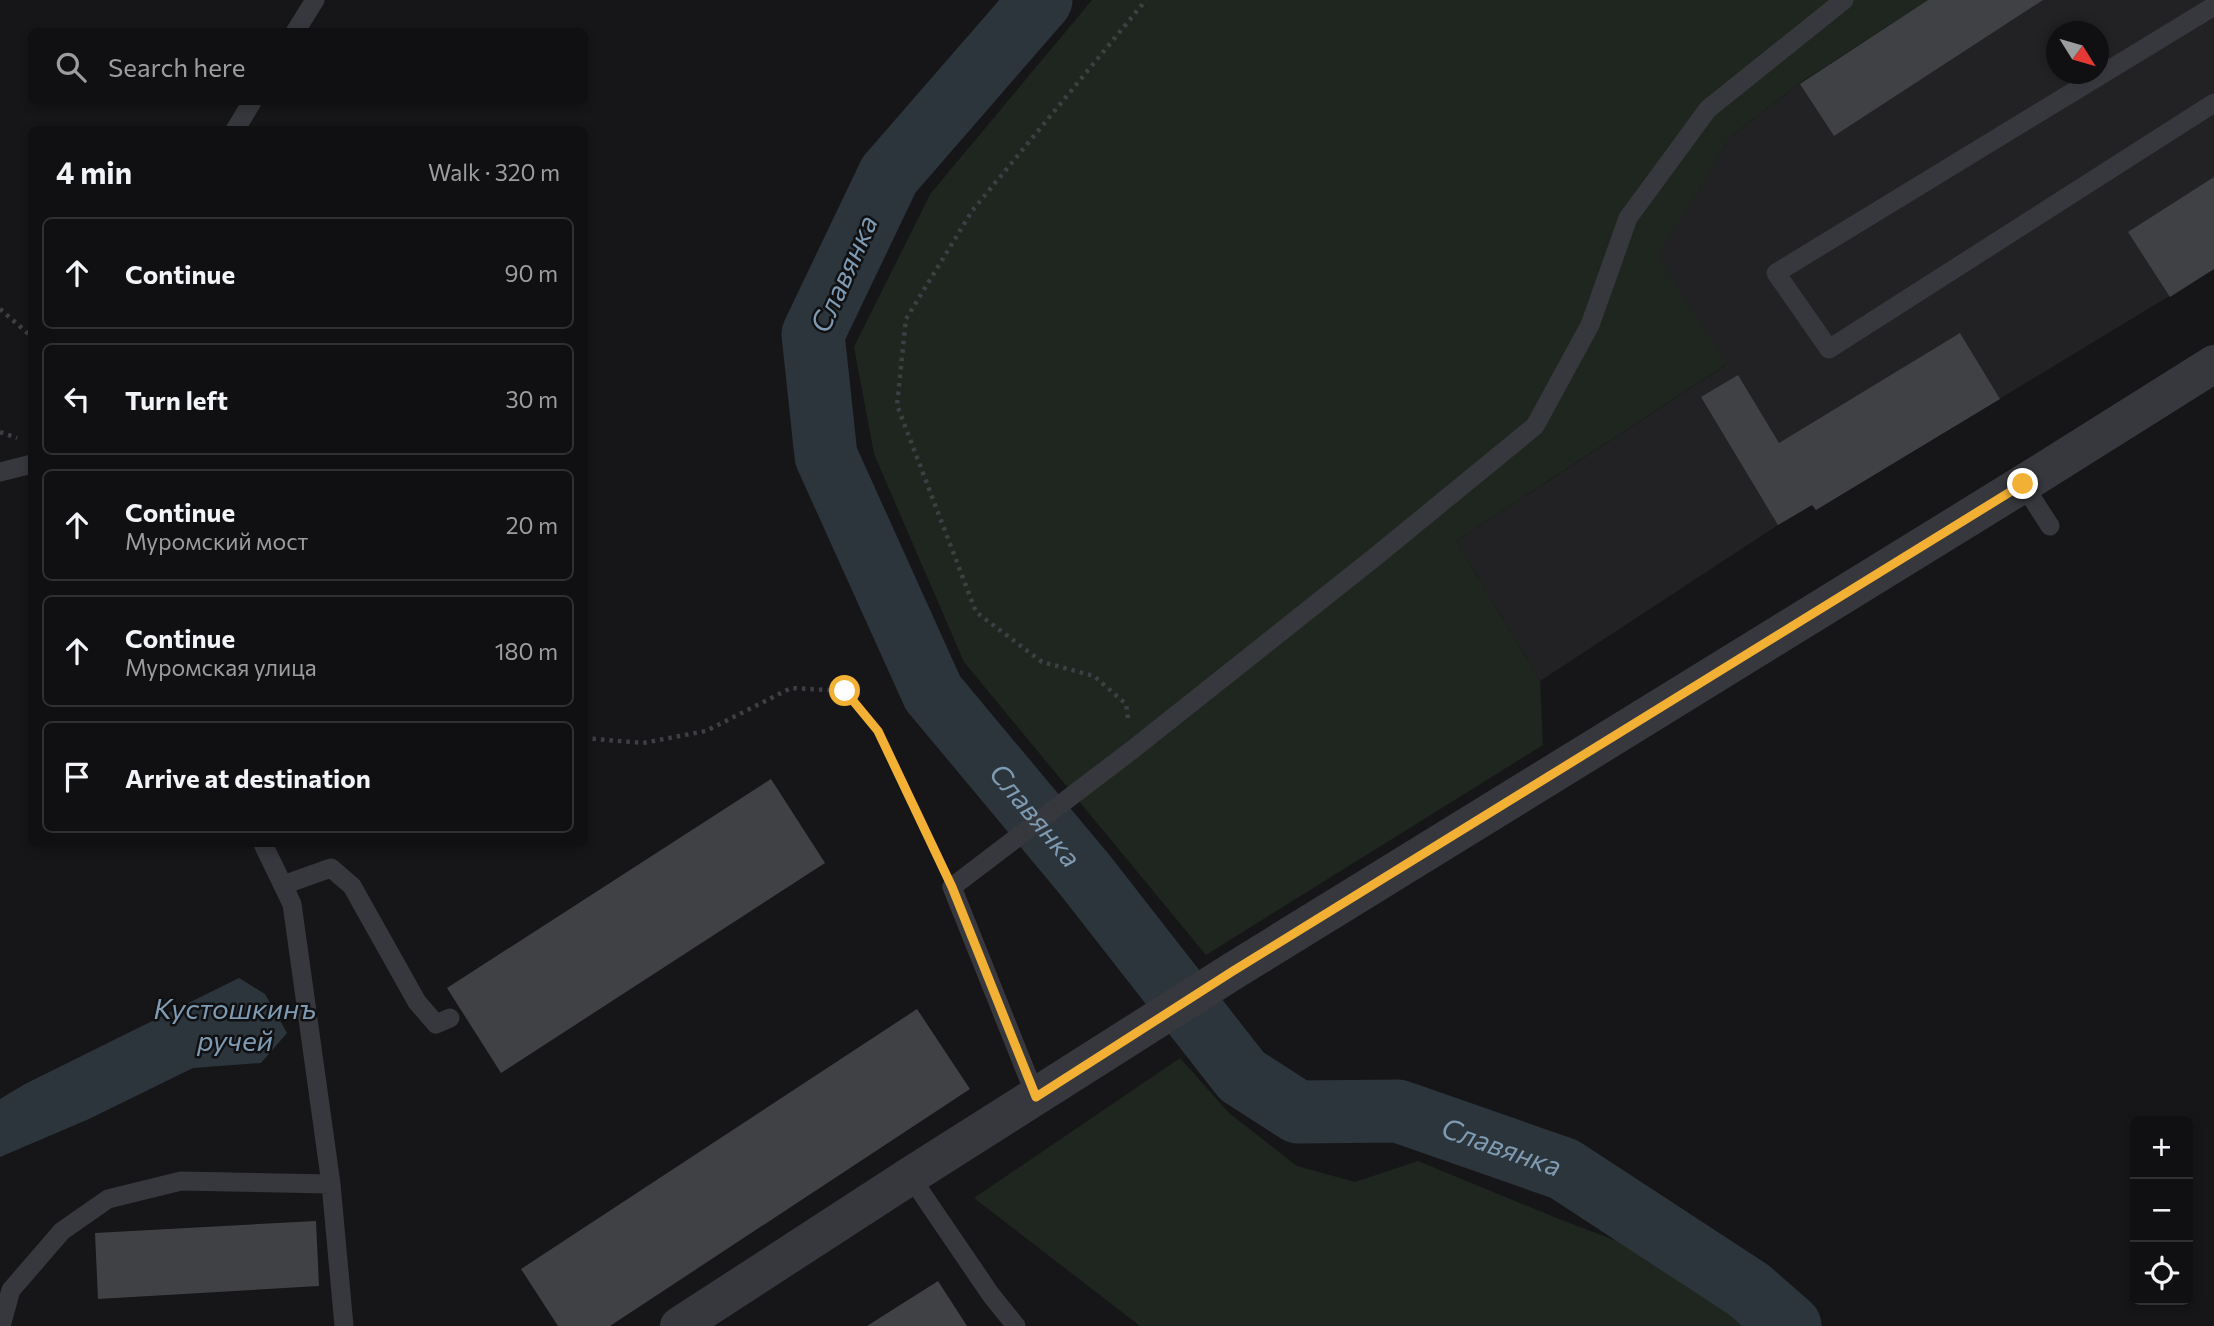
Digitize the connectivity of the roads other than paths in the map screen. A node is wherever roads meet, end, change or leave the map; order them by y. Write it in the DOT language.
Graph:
graph roads {
  1 [pos="315,0"];
  2 [pos="1844,0"];
  3 [pos="2214,6"];
  4 [pos="298,28"];
  5 [pos="2214,103"];
  6 [pos="250,105"];
  7 [pos="237,126"];
  8 [pos="2214,364"];
  9 [pos="28,465"];
  10 [pos="0,472"];
  11 [pos="2023,484"];
  12 [pos="2050,526"];
  13 [pos="264,847"];
  14 [pos="283,885"];
  15 [pos="450,1018"];
  16 [pos="1036,1097"];
  17 [pos="910,1176"];
  18 [pos="331,1184"];
  19 [pos="1,1326"];
  20 [pos="344,1326"];
  21 [pos="679,1326"];
  22 [pos="1016,1326"];
  1 -- 4 [label="lane"];
  2 -- 16 [label="lane"];
  3 -- 5 [label="lane"];
  6 -- 7 [label="lane"];
  8 -- 11 [label="street"];
  9 -- 10 [label="lane"];
  11 -- 12 [label="lane"];
  11 -- 16 [label="street"];
  13 -- 14 [label="lane"];
  14 -- 15 [label="lane"];
  14 -- 18 [label="lane"];
  16 -- 17 [label="street"];
  17 -- 21 [label="street"];
  17 -- 22 [label="lane"];
  18 -- 19 [label="lane"];
  18 -- 20 [label="lane"];
}
